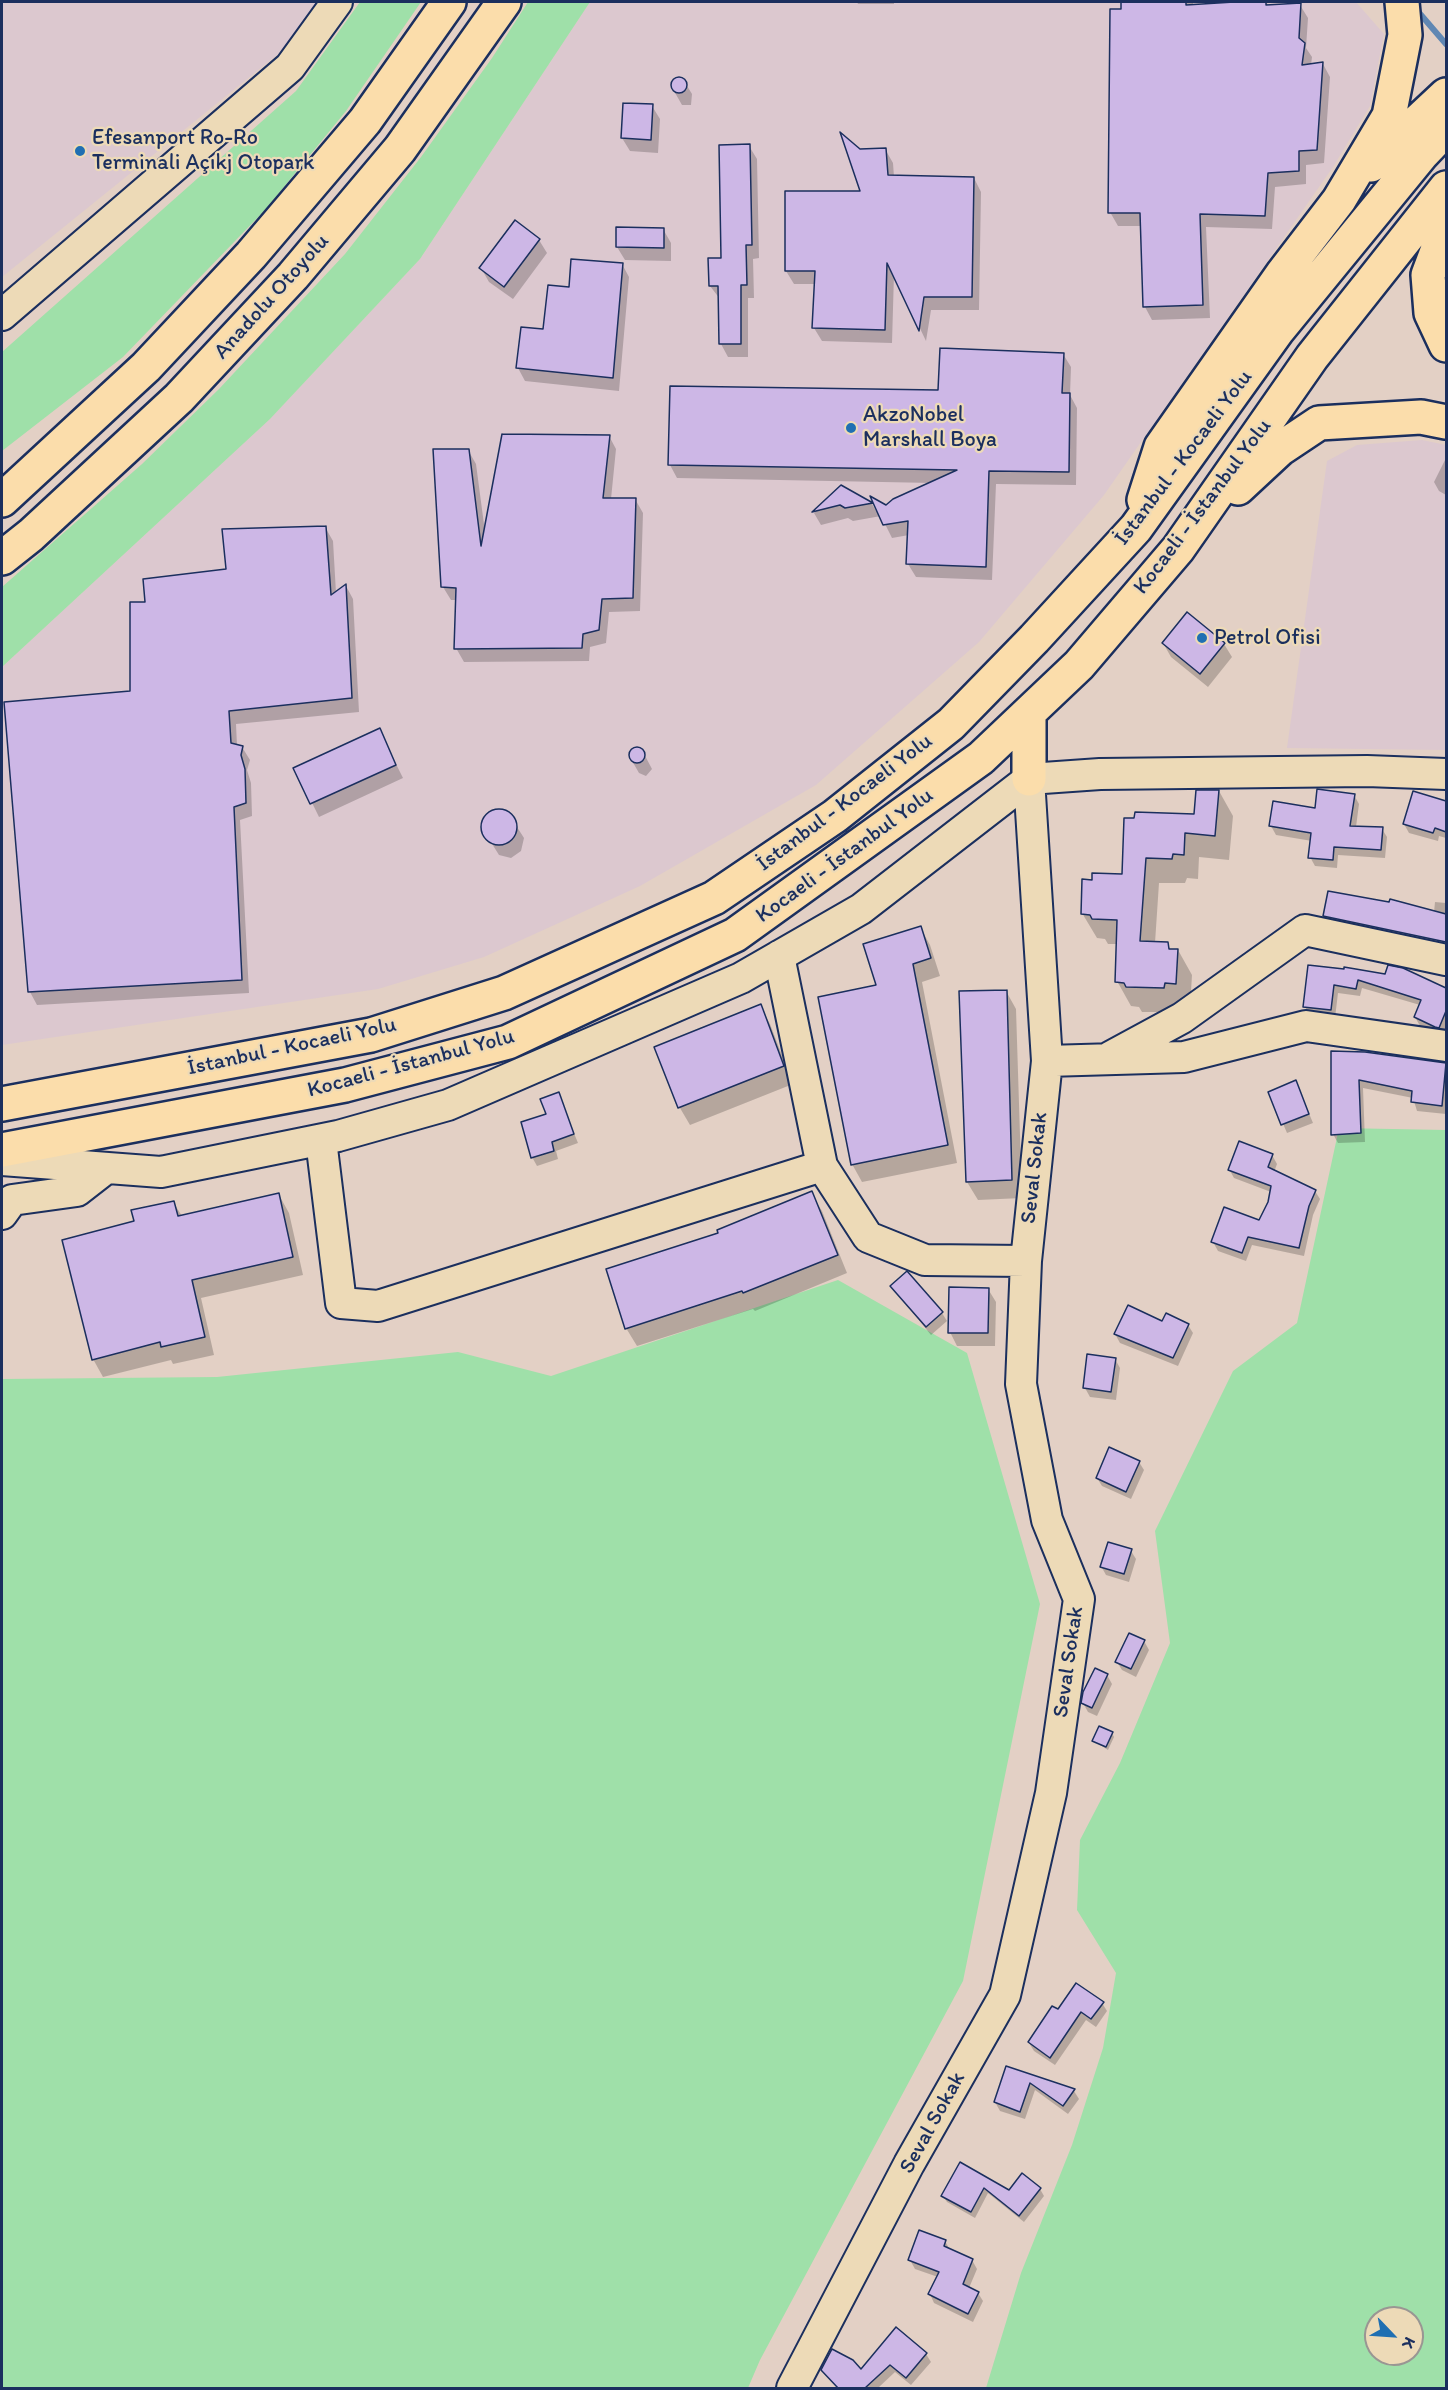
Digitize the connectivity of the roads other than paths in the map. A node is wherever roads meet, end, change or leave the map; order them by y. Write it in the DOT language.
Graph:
graph roads {
  1 [pos="337,2"];
  2 [pos="449,2"];
  3 [pos="504,2"];
  4 [pos="1402,2"];
  5 [pos="1446,94"];
  6 [pos="1446,129"];
  7 [pos="1348,185"];
  8 [pos="1446,188"];
  9 [pos="1446,227"];
  10 [pos="2,315"];
  11 [pos="1446,345"];
  12 [pos="1446,422"];
  13 [pos="2,500"];
  14 [pos="1136,528"];
  15 [pos="2,558"];
  16 [pos="1149,583"];
  17 [pos="1029,713"];
  18 [pos="1446,774"];
  19 [pos="1029,779"];
  20 [pos="779,956"];
  21 [pos="1446,960"];
  22 [pos="1446,1046"];
  23 [pos="1105,1059"];
  24 [pos="1047,1061"];
  25 [pos="2,1104"];
  26 [pos="321,1140"];
  27 [pos="2,1150"];
  28 [pos="2,1160"];
  29 [pos="822,1166"];
  30 [pos="104,1170"];
  31 [pos="2,1214"];
  32 [pos="1026,1261"];
  33 [pos="792,2388"];
  1 -- 10 [label="street"];
  2 -- 13 [label="highway, Anadolu Otoyolu"];
  3 -- 15 [label="highway, Anadolu Otoyolu"];
  4 -- 7 [label="highway"];
  5 -- 7 [label="highway"];
  6 -- 14 [label="highway, İstanbul - Kocaeli Yolu"];
  7 -- 14 [label="highway"];
  8 -- 16 [label="highway, Kocaeli - İstanbul Yolu"];
  9 -- 11 [label="highway"];
  12 -- 16 [label="highway"];
  14 -- 25 [label="highway, İstanbul - Kocaeli Yolu"];
  16 -- 17 [label="highway, Kocaeli - İstanbul Yolu"];
  17 -- 19 [label="highway"];
  17 -- 27 [label="highway, Kocaeli - İstanbul Yolu"];
  18 -- 19 [label="street"];
  19 -- 20 [label="street"];
  19 -- 24 [label="street, Seval Sokak"];
  20 -- 26 [label="street"];
  20 -- 29 [label="street"];
  21 -- 23 [label="street"];
  22 -- 23 [label="street"];
  23 -- 24 [label="street"];
  24 -- 32 [label="street, Seval Sokak"];
  26 -- 29 [label="street"];
  26 -- 30 [label="street"];
  28 -- 30 [label="street"];
  29 -- 32 [label="street"];
  30 -- 31 [label="street"];
  32 -- 33 [label="street, Seval Sokak"];
}
